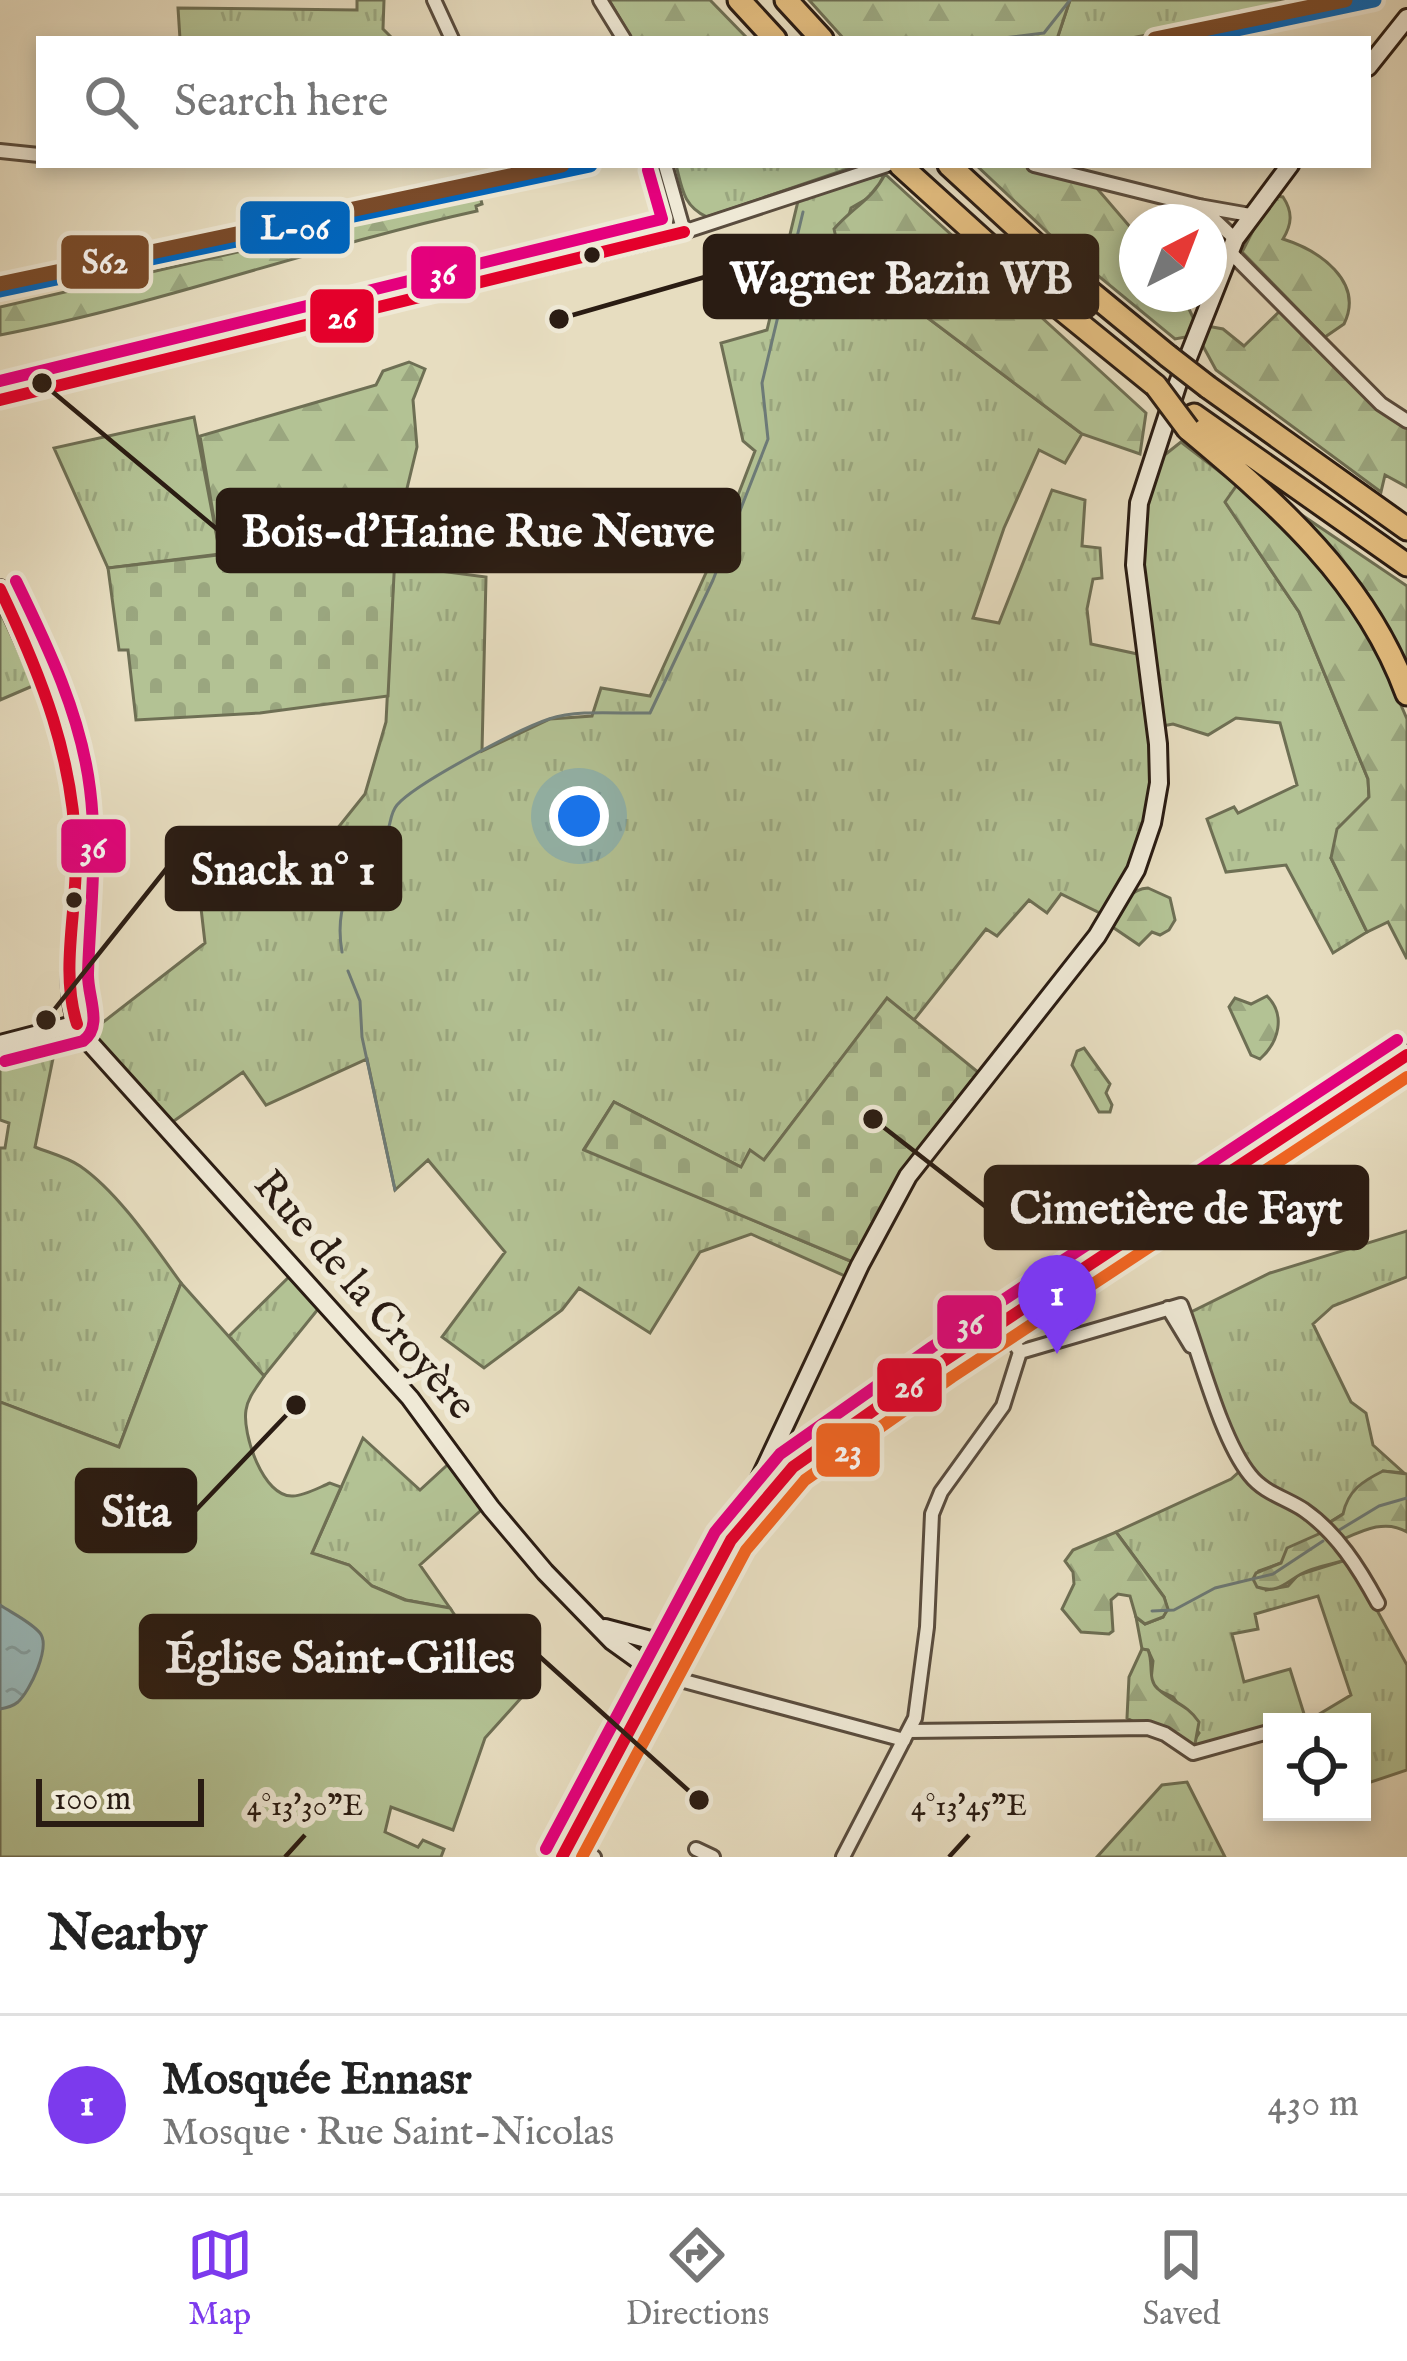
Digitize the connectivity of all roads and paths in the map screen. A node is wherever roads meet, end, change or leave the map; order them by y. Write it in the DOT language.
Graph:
graph roads {
  1 [pos="434,0"];
  2 [pos="600,0"];
  3 [pos="739,0"];
  4 [pos="785,0"];
  5 [pos="1407,19"];
  6 [pos="451,36"];
  7 [pos="622,36"];
  8 [pos="772,36"];
  9 [pos="819,36"];
  10 [pos="1371,63"];
  11 [pos="0,151"];
  12 [pos="36,155"];
  13 [pos="665,168"];
  14 [pos="878,168"];
  15 [pos="903,168"];
  16 [pos="952,168"];
  17 [pos="1046,168"];
  18 [pos="1288,168"];
  19 [pos="1190,204"];
  20 [pos="1227,210"];
  21 [pos="1250,214"];
  22 [pos="684,232"];
  23 [pos="1227,239"];
  24 [pos="1233,246"];
  25 [pos="0,400"];
  26 [pos="1407,421"];
  27 [pos="1191,422"];
  28 [pos="1407,529"];
  29 [pos="1407,565"];
  30 [pos="0,589"];
  31 [pos="1407,694"];
  32 [pos="77,1024"];
  33 [pos="0,1044"];
  34 [pos="1407,1055"];
  35 [pos="1003,1322"];
  36 [pos="1021,1352"];
  37 [pos="823,1443"];
  38 [pos="782,1444"];
  39 [pos="773,1482"];
  40 [pos="1378,1603"];
  41 [pos="692,1612"];
  42 [pos="590,1621"];
  43 [pos="658,1674"];
  44 [pos="1263,1733"];
  45 [pos="906,1736"];
  46 [pos="695,1849"];
  47 [pos="565,1851"];
  48 [pos="845,1853"];
  49 [pos="594,1857"];
  50 [pos="713,1857"];
  51 [pos="863,1857"];
  1 -- 6 [label="street"];
  2 -- 7 [label="street"];
  3 -- 8 [label="highway"];
  4 -- 9 [label="highway"];
  5 -- 10 [label="street"];
  11 -- 12 [label="street"];
  13 -- 22 [label="street"];
  14 -- 22 [label="street"];
  15 -- 27 [label="highway, bridge"];
  16 -- 28 [label="highway, bridge"];
  17 -- 19 [label="street"];
  18 -- 21 [label="street"];
  20 -- 21 [label="street"];
  21 -- 24 [label="street"];
  22 -- 25 [label="street"];
  23 -- 24 [label="street"];
  24 -- 26 [label="street"];
  24 -- 38 [label="street"];
  27 -- 29 [label="highway"];
  27 -- 31 [label="highway"];
  30 -- 32 [label="street"];
  32 -- 33 [label="street"];
  32 -- 42 [label="street, Rue de la Croyère"];
  34 -- 35 [label="main road"];
  35 -- 36 [label="street"];
  35 -- 37 [label="main road"];
  36 -- 40 [label="street"];
  36 -- 45 [label="street"];
  37 -- 38 [label="street"];
  37 -- 39 [label="main road"];
  38 -- 39 [label="street"];
  39 -- 41 [label="main road"];
  41 -- 42 [label="street"];
  41 -- 43 [label="main road"];
  42 -- 43 [label="street, Rue de la Croyère"];
  43 -- 45 [label="street"];
  43 -- 47 [label="main road"];
  44 -- 45 [label="street"];
  45 -- 48 [label="street"];
  46 -- 50 [label="street"];
  47 -- 49 [label="street"];
  48 -- 51 [label="street"];
}
